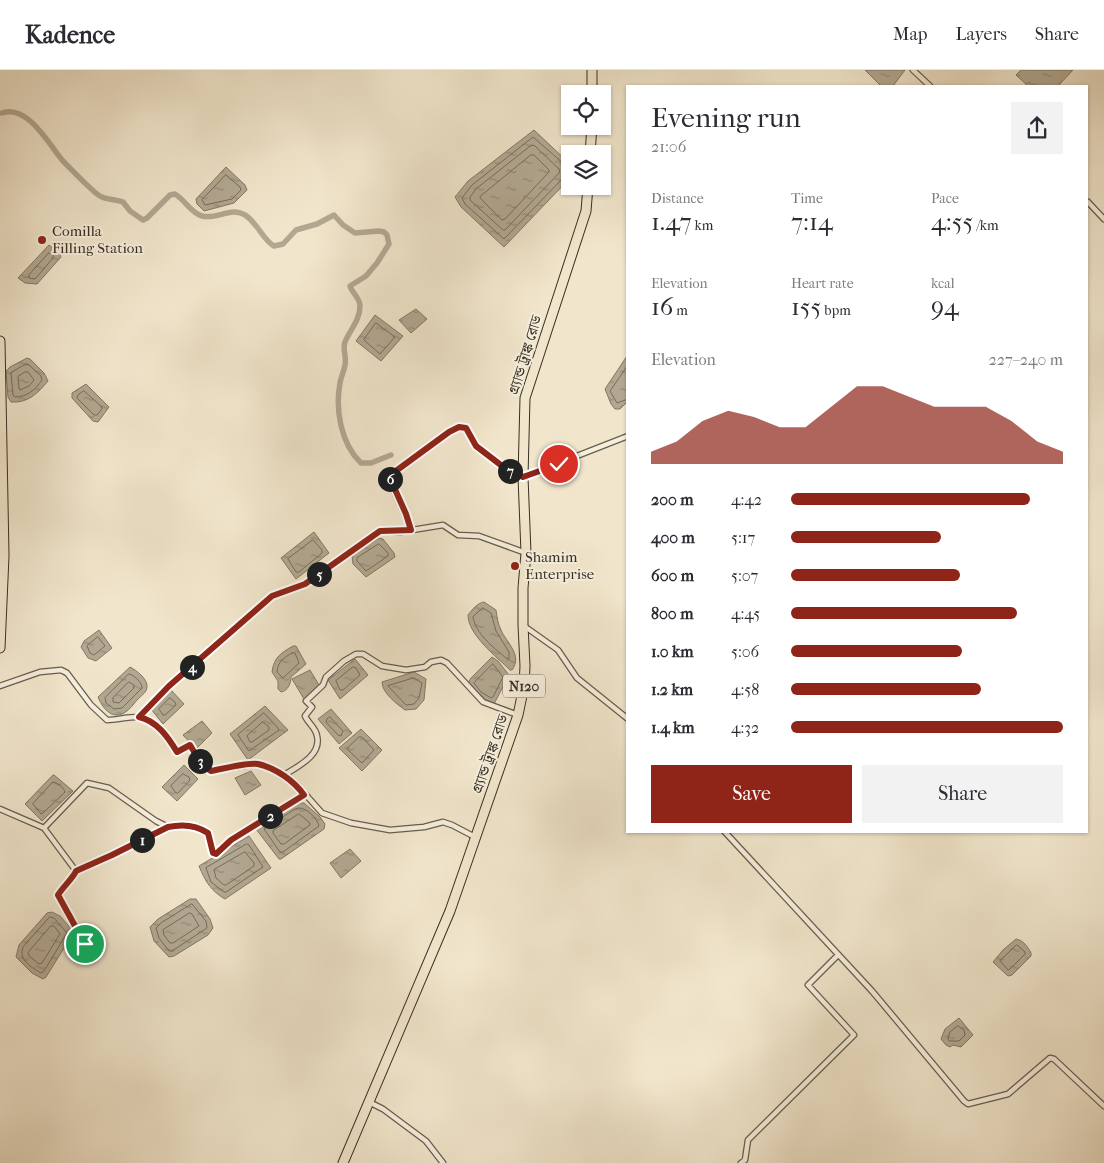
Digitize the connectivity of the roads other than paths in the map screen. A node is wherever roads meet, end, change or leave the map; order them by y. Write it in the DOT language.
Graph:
graph roads {
  1 [pos="592,70"];
  2 [pos="913,70"];
  3 [pos="592,85"];
  4 [pos="929,85"];
  5 [pos="587,195"];
  6 [pos="1088,202"];
  7 [pos="1104,218"];
  8 [pos="0,341"];
  9 [pos="626,437"];
  10 [pos="523,477"];
  11 [pos="411,530"];
  12 [pos="526,553"];
  13 [pos="523,625"];
  14 [pos="0,648"];
  15 [pos="0,686"];
  16 [pos="518,715"];
  17 [pos="139,717"];
  18 [pos="626,717"];
  19 [pos="283,776"];
  20 [pos="304,795"];
  21 [pos="0,808"];
  22 [pos="168,827"];
  23 [pos="44,828"];
  24 [pos="726,833"];
  25 [pos="476,838"];
  26 [pos="76,871"];
  27 [pos="85,944"];
  28 [pos="838,955"];
  29 [pos="369,1102"];
  30 [pos="1104,1106"];
  31 [pos="343,1163"];
  32 [pos="443,1163"];
  33 [pos="741,1163"];
  1 -- 3 [label="highway"];
  2 -- 4 [label="street"];
  5 -- 10 [label="highway, গ্র্যান্ড ট্রাঙ্ক রোড / N120"];
  6 -- 7 [label="street"];
  8 -- 14 [label="highway"];
  9 -- 10 [label="street"];
  10 -- 11 [label="street"];
  10 -- 12 [label="highway, গ্র্যান্ড ট্রাঙ্ক রোড / N120"];
  11 -- 12 [label="street"];
  11 -- 17 [label="street"];
  12 -- 13 [label="highway, গ্র্যান্ড ট্রাঙ্ক রোড / N120"];
  13 -- 16 [label="highway, গ্র্যান্ড ট্রাঙ্ক রোড / N120"];
  13 -- 18 [label="street"];
  15 -- 17 [label="street"];
  16 -- 19 [label="street"];
  16 -- 25 [label="highway, গ্র্যান্ড ট্রাঙ্ক রোড / N120"];
  17 -- 19 [label="street"];
  19 -- 20 [label="street"];
  20 -- 22 [label="street"];
  20 -- 25 [label="street"];
  21 -- 23 [label="street"];
  22 -- 23 [label="street"];
  22 -- 26 [label="street"];
  23 -- 26 [label="street"];
  24 -- 28 [label="street"];
  25 -- 29 [label="highway, গ্র্যান্ড ট্রাঙ্ক রোড / N120"];
  26 -- 27 [label="street"];
  28 -- 30 [label="street"];
  28 -- 33 [label="street"];
  29 -- 31 [label="highway, গ্র্যান্ড ট্রাঙ্ক রোড / N120"];
  29 -- 32 [label="street"];
}
